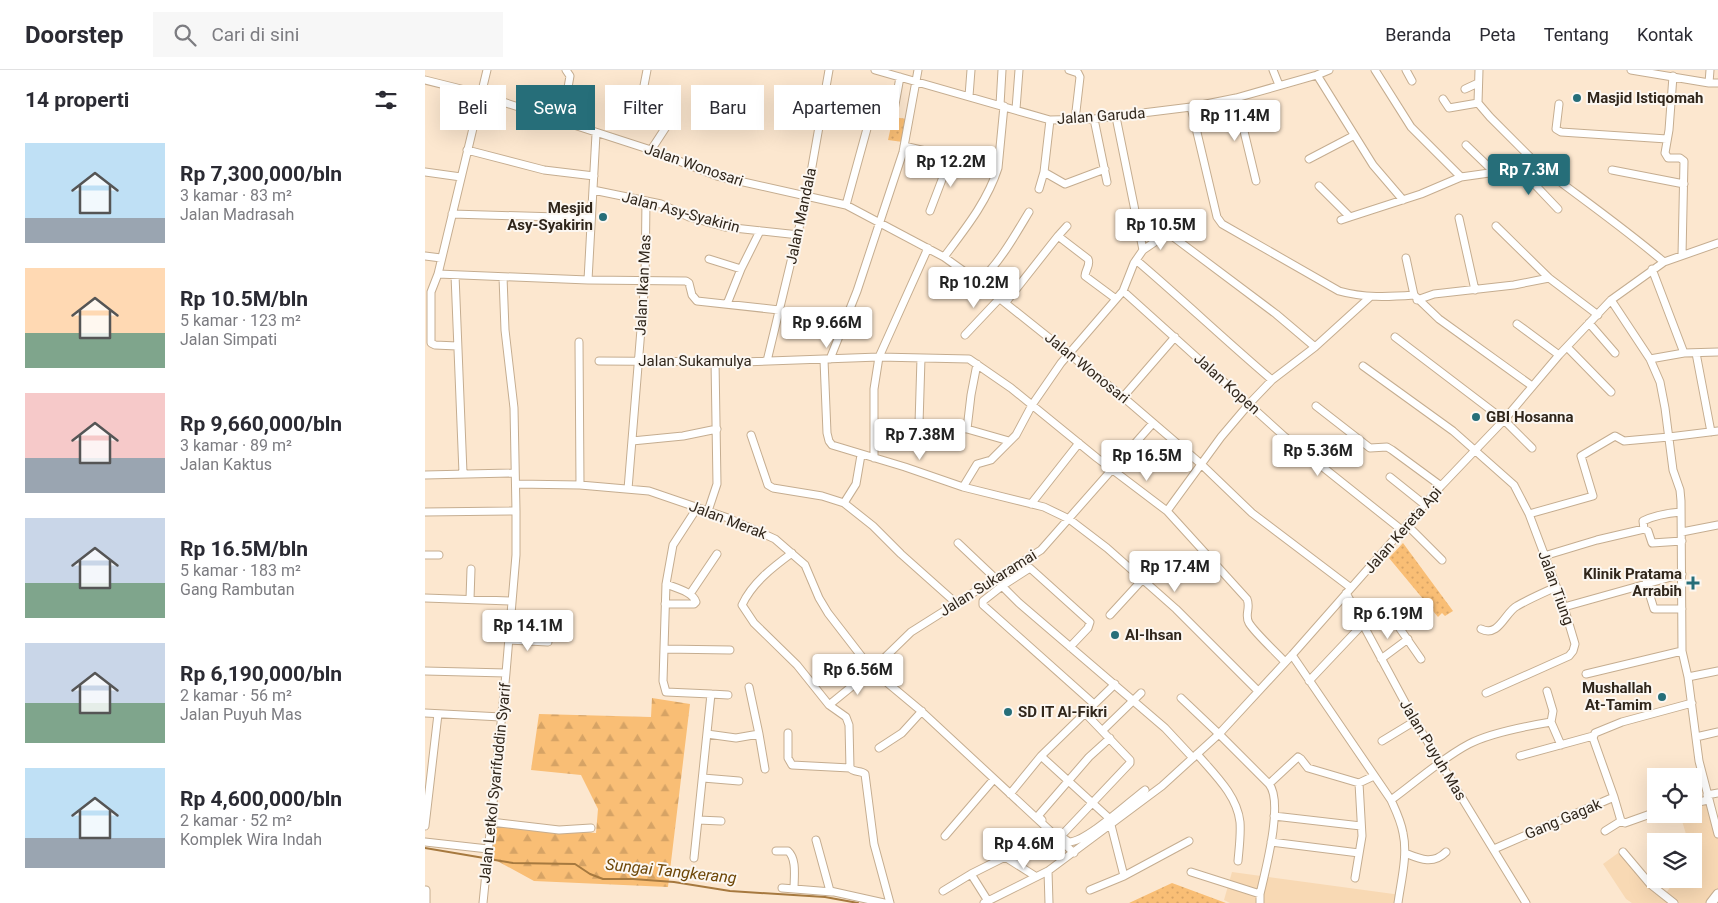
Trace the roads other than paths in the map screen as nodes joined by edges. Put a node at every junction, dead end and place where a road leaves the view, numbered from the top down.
1 (487, 70) edge
2 (567, 70) edge
3 (647, 70) edge
4 (829, 70) edge
5 (875, 70) edge
6 (918, 70) edge
7 (971, 70) edge
8 (1002, 70) edge
9 (1019, 70) edge
10 (1069, 70) edge
11 (1273, 70) edge
12 (1329, 70) edge
13 (1375, 70) edge
14 (1406, 70) edge
15 (1479, 70) edge
16 (1631, 70) edge
17 (1709, 70) edge
18 (897, 74) edge
19 (1317, 75) junction
20 (1673, 76) junction
21 (425, 80) edge
22 (916, 80) junction
23 (1412, 81) dead end
24 (1477, 83) junction
25 (1709, 83) junction
26 (1718, 83) edge
27 (442, 85) edge
28 (484, 85) edge
29 (568, 85) edge
30 (1279, 86) junction
31 (1465, 89) dead end
32 (969, 96) junction
33 (1236, 98) junction
34 (1443, 99) dead end
35 (1478, 103) junction
36 (1559, 104) dead end
37 (1002, 106) junction
38 (1191, 107) junction
39 (1016, 109) junction
40 (1116, 117) junction
41 (1094, 119) junction
42 (1050, 120) junction
43 (1075, 120) junction
44 (472, 130) edge
45 (585, 130) edge
46 (867, 130) edge
47 (596, 134) junction
48 (1353, 136) junction
49 (1667, 139) junction
50 (1466, 145) dead end
51 (904, 146) junction
52 (467, 150) junction
53 (651, 150) junction
54 (951, 156) junction
55 (1309, 159) dead end
56 (1539, 166) junction
57 (998, 168) junction
58 (1518, 168) junction
59 (1105, 170) junction
60 (1612, 170) dead end
61 (1493, 171) junction
62 (425, 172) edge
63 (1044, 172) junction
64 (595, 176) junction
65 (461, 177) junction
66 (1461, 177) junction
67 (1256, 181) dead end
68 (1107, 182) dead end
69 (1684, 184) junction
70 (1319, 186) dead end
71 (1039, 189) dead end
72 (593, 190) junction
73 (807, 195) junction
74 (646, 200) junction
75 (1403, 200) junction
76 (845, 205) junction
77 (1558, 209) dead end
78 (930, 211) dead end
79 (1029, 212) dead end
80 (452, 214) junction
81 (1351, 217) junction
82 (591, 218) junction
83 (1459, 218) dead end
84 (1341, 220) dead end
85 (880, 222) junction
86 (1067, 226) dead end
87 (1496, 226) dead end
88 (760, 231) junction
89 (799, 235) junction
90 (1058, 236) junction
91 (1718, 243) edge
92 (928, 248) junction
93 (1143, 250) junction
94 (1682, 255) junction
95 (425, 256) edge
96 (945, 257) junction
97 (441, 258) junction
98 (1406, 258) dead end
99 (709, 259) dead end
100 (1136, 260) junction
101 (1664, 262) junction
102 (741, 269) junction
103 (1653, 269) junction
104 (438, 274) junction
105 (455, 275) junction
106 (503, 277) junction
107 (1549, 278) junction
108 (589, 280) junction
109 (645, 280) junction
110 (979, 282) junction
111 (1475, 290) junction
112 (1123, 291) junction
113 (1371, 297) junction
114 (1415, 297) junction
115 (1116, 299) junction
116 (1002, 300) junction
117 (1611, 300) junction
118 (727, 304) junction
119 (779, 310) junction
120 (1598, 315) junction
121 (1589, 323) junction
122 (1517, 324) dead end
123 (965, 335) dead end
124 (1175, 337) junction
125 (1395, 337) dead end
126 (579, 342) dead end
127 (457, 346) junction
128 (1315, 347) junction
129 (1567, 347) junction
130 (1684, 352) junction
131 (1696, 352) junction
132 (1718, 352) edge
133 (1615, 353) dead end
134 (1070, 354) junction
135 (1559, 356) junction
136 (879, 358) junction
137 (921, 358) junction
138 (827, 360) junction
139 (1650, 360) junction
140 (599, 361) dead end
141 (639, 361) junction
142 (715, 361) junction
143 (767, 361) junction
144 (977, 364) junction
145 (1363, 366) dead end
146 (1272, 380) junction
147 (1532, 386) junction
148 (1611, 392) dead end
149 (1123, 397) junction
150 (1249, 404) junction
151 (1032, 405) junction
152 (1316, 406) dead end
153 (1504, 420) junction
154 (1153, 423) junction
155 (717, 429) junction
156 (967, 429) junction
157 (1715, 431) edge
158 (751, 435) dead end
159 (1669, 438) junction
160 (632, 441) junction
161 (1009, 441) junction
162 (1079, 443) junction
163 (1532, 448) dead end
164 (1475, 451) junction
165 (861, 455) junction
166 (874, 458) junction
167 (1201, 464) junction
168 (1113, 469) junction
169 (463, 473) junction
170 (515, 473) junction
171 (425, 474) edge
172 (1390, 478) dead end
173 (516, 484) junction
174 (580, 485) junction
175 (1441, 486) junction
176 (963, 487) junction
177 (628, 489) junction
178 (844, 503) junction
179 (1031, 504) junction
180 (1425, 505) junction
181 (697, 508) junction
182 (516, 511) junction
183 (708, 511) junction
184 (1167, 511) junction
185 (425, 512) edge
186 (1681, 512) junction
187 (1529, 514) junction
188 (1069, 519) junction
189 (1718, 525) edge
190 (1405, 528) junction
191 (1645, 529) junction
192 (1681, 532) junction
193 (1682, 541) junction
194 (958, 543) dead end
195 (792, 553) junction
196 (717, 554) dead end
197 (425, 555) edge
198 (439, 555) dead end
199 (1545, 556) junction
200 (1442, 560) dead end
201 (471, 569) dead end
202 (1681, 574) junction
203 (996, 579) junction
204 (1143, 579) junction
205 (1646, 583) junction
206 (666, 584) junction
207 (1002, 586) junction
208 (1556, 587) junction
209 (1349, 591) junction
210 (690, 594) junction
211 (425, 598) edge
212 (471, 600) junction
213 (511, 601) junction
214 (956, 603) junction
215 (665, 604) junction
216 (1564, 606) junction
217 (1681, 608) junction
218 (1110, 615) dead end
219 (1397, 623) dead end
220 (1362, 625) junction
221 (1481, 629) dead end
222 (1407, 639) junction
223 (508, 640) junction
224 (548, 642) dead end
225 (1070, 647) junction
226 (665, 649) junction
227 (729, 650) dead end
228 (1682, 651) junction
229 (1292, 655) junction
230 (1381, 659) junction
231 (1421, 659) dead end
232 (1285, 662) junction
233 (872, 670) junction
234 (425, 671) edge
235 (1718, 671) edge
236 (506, 673) junction
237 (1586, 674) dead end
238 (1688, 677) junction
239 (1309, 681) junction
240 (1115, 684) junction
241 (749, 688) dead end
242 (1258, 691) junction
243 (1547, 691) dead end
244 (1486, 692) dead end
245 (1141, 693) dead end
246 (711, 694) junction
247 (728, 695) dead end
248 (1181, 698) dead end
249 (1133, 700) junction
250 (1094, 704) junction
251 (1692, 704) junction
252 (829, 705) junction
253 (922, 711) junction
254 (425, 713) edge
255 (1085, 713) junction
256 (438, 714) junction
257 (501, 717) junction
258 (1415, 721) junction
259 (1551, 722) junction
260 (1103, 730) junction
261 (1718, 732) edge
262 (789, 733) dead end
263 (707, 734) junction
264 (759, 734) junction
265 (1219, 734) junction
266 (1593, 736) junction
267 (1696, 737) junction
268 (1111, 738) junction
269 (1382, 741) dead end
270 (1561, 745) junction
271 (879, 748) dead end
272 (1041, 756) junction
273 (1195, 756) junction
274 (1520, 756) dead end
275 (1440, 764) junction
276 (850, 768) junction
277 (765, 769) dead end
278 (1374, 776) junction
279 (703, 778) junction
280 (994, 779) junction
281 (739, 780) dead end
282 (1069, 780) junction
283 (1359, 783) junction
284 (1269, 784) junction
285 (1145, 790) dead end
286 (1718, 793) edge
287 (1010, 794) junction
288 (1614, 797) junction
289 (1708, 798) junction
290 (1391, 800) junction
291 (1702, 801) edge
292 (1092, 802) junction
293 (1647, 815) edge
294 (1274, 816) junction
295 (698, 820) junction
296 (491, 822) junction
297 (721, 822) dead end
298 (1110, 822) junction
299 (1621, 822) junction
300 (425, 826) edge
301 (1361, 826) junction
302 (591, 828) dead end
303 (1605, 831) dead end
304 (1718, 834) edge
305 (945, 836) dead end
306 (1061, 836) junction
307 (816, 840) dead end
308 (1189, 841) dead end
309 (425, 842) edge
310 (1271, 842) junction
311 (1494, 849) junction
312 (488, 850) junction
313 (776, 851) dead end
314 (1446, 852) dead end
315 (1623, 852) dead end
316 (1074, 853) junction
317 (1359, 853) junction
318 (1405, 853) junction
319 (694, 858) dead end
320 (1238, 861) dead end
321 (1047, 871) junction
322 (1191, 872) dead end
323 (971, 874) junction
324 (1035, 876) junction
325 (1124, 876) junction
326 (1355, 878) dead end
327 (782, 888) dead end
328 (794, 889) junction
329 (426, 890) dead end
330 (1090, 890) dead end
331 (943, 891) dead end
332 (831, 892) junction
333 (1260, 894) junction
334 (1718, 894) edge
335 (857, 900) edge
336 (986, 902) edge
337 (426, 903) edge
338 (483, 903) edge
339 (884, 903) edge
340 (890, 903) edge
341 (1049, 903) edge
342 (1260, 903) edge
343 (1398, 903) edge
344 (1526, 903) edge
345 (1674, 903) edge
346 (1711, 903) edge

1 - 28 street
2 - 29 street
3 - 53 street
4 - 73 street, Jalan Mandala
5 - 18 street, Jalan Garuda
6 - 22 street
7 - 32 street
8 - 37 street
9 - 39 street
10 - 43 street
11 - 30 street
12 - 19 street, Jalan Garuda
13 - 66 street
14 - 23 street
15 - 24 street
16 - 20 street
17 - 25 street
18 - 22 street, Jalan Garuda
19 - 30 street, Jalan Garuda
19 - 48 street
20 - 25 street
20 - 49 street
21 - 27 street, Jalan Wonosari
22 - 32 street, Jalan Garuda
22 - 51 street
24 - 31 street
24 - 35 street
25 - 26 street
30 - 33 street, Jalan Garuda
32 - 37 street, Jalan Garuda
33 - 38 street, Jalan Garuda
33 - 67 street
34 - 35 street
35 - 56 street
36 - 49 street
37 - 39 street, Jalan Garuda
37 - 57 street
38 - 40 street, Jalan Garuda
38 - 113 street
39 - 42 street, Jalan Garuda
40 - 41 street, Jalan Garuda
40 - 93 street
41 - 43 street, Jalan Garuda
41 - 59 street
42 - 43 street, Jalan Garuda
42 - 63 street
44 - 52 street
45 - 47 street, Jalan Wonosari
46 - 76 street
47 - 53 street, Jalan Wonosari
47 - 64 street
48 - 55 street
48 - 75 street
49 - 69 street
50 - 61 street
51 - 54 street
51 - 85 street
52 - 64 street
52 - 65 street
53 - 73 street, Jalan Wonosari
54 - 57 street
54 - 78 street
56 - 58 street
56 - 101 street
57 - 96 street
58 - 61 street
58 - 77 street
59 - 63 street
59 - 68 street
60 - 69 street
61 - 66 street
62 - 65 street
63 - 71 street
64 - 72 street
65 - 80 street
66 - 75 street
69 - 94 street
70 - 81 street
72 - 74 street, Jalan Asy-Syakirin
72 - 82 street
73 - 76 street, Jalan Wonosari
73 - 89 street, Jalan Mandala
74 - 88 street, Jalan Asy-Syakirin
74 - 109 street, Jalan Ikan Mas
75 - 81 street
76 - 85 street, Jalan Wonosari
79 - 110 street
80 - 82 street
80 - 97 street
81 - 84 street
82 - 108 street
83 - 111 street
85 - 92 street, Jalan Wonosari
85 - 138 street
86 - 90 street
87 - 107 street
88 - 89 street, Jalan Asy-Syakirin
88 - 102 street
89 - 119 street, Jalan Mandala
90 - 115 street
90 - 116 street
91 - 94 street, Jalan Kereta Api
92 - 96 street, Jalan Wonosari
92 - 136 street
93 - 100 street
93 - 128 street
94 - 101 street, Jalan Kereta Api
95 - 97 street
96 - 110 street, Jalan Wonosari
97 - 104 street
98 - 114 street
99 - 102 street
100 - 112 street
100 - 146 street
101 - 103 street, Jalan Kereta Api
102 - 118 street
103 - 117 street, Jalan Kereta Api
103 - 130 street
104 - 105 street
104 - 127 street
105 - 106 street
105 - 127 street
106 - 108 street
106 - 170 street, Jalan Letkol Syarifuddin Syarif
107 - 111 street
107 - 120 street
108 - 109 street
109 - 118 street
109 - 141 street, Jalan Ikan Mas
110 - 116 street, Jalan Wonosari
111 - 114 street
112 - 115 street
112 - 124 street, Jalan Kopen
113 - 114 street
113 - 128 street
114 - 147 street
115 - 134 street
116 - 123 street
116 - 134 street, Jalan Wonosari
117 - 120 street, Jalan Kereta Api
117 - 139 street
118 - 119 street
119 - 143 street, Jalan Mandala
120 - 121 street, Jalan Kereta Api
121 - 129 street, Jalan Kereta Api
121 - 133 street
122 - 135 street
124 - 149 street
124 - 150 street, Jalan Kopen
125 - 153 street
126 - 174 street
127 - 169 street
128 - 146 street
129 - 135 street, Jalan Kereta Api
129 - 148 street
130 - 131 street
130 - 139 street
131 - 132 street
131 - 157 street
134 - 149 street, Jalan Wonosari
134 - 151 street
135 - 147 street, Jalan Kereta Api
136 - 137 street, Jalan Sukamulya
136 - 138 street, Jalan Sukamulya
136 - 166 street
137 - 144 street, Jalan Sukamulya
137 - 156 street
138 - 143 street, Jalan Sukamulya
138 - 165 street
139 - 159 street
140 - 141 street, Jalan Sukamulya
141 - 142 street, Jalan Sukamulya
141 - 160 street, Jalan Ikan Mas
142 - 143 street, Jalan Sukamulya
142 - 155 street
144 - 151 street, Jalan Sukamulya
144 - 156 street
145 - 164 street, Jalan Tiung
146 - 150 street
147 - 153 street, Jalan Kereta Api
149 - 154 street, Jalan Wonosari
150 - 167 street
150 - 190 street, Jalan Kopen
151 - 161 street
151 - 162 street, Jalan Sukamulya
152 - 175 street
153 - 163 street
153 - 164 street, Jalan Kereta Api
154 - 167 street, Jalan Wonosari
154 - 168 street, Jalan Sukaramai
155 - 160 street
155 - 183 street
156 - 161 street
157 - 159 street
158 - 178 street
159 - 186 street
159 - 187 street
160 - 177 street, Jalan Ikan Mas
161 - 176 street
162 - 168 street, Jalan Sukamulya
162 - 179 street
164 - 175 street, Jalan Kereta Api
164 - 187 street, Jalan Tiung
165 - 166 street
165 - 178 street
166 - 176 street
167 - 184 street
167 - 209 street, Jalan Wonosari
168 - 184 street, Jalan Sukamulya
168 - 188 street, Jalan Sukaramai
169 - 170 street
169 - 171 street
170 - 173 street, Jalan Letkol Syarifuddin Syarif
172 - 180 street
173 - 174 street, Jalan Merak
173 - 182 street, Jalan Letkol Syarifuddin Syarif
174 - 177 street, Jalan Merak
175 - 180 street, Jalan Kereta Api
176 - 179 street
177 - 181 street, Jalan Merak
178 - 214 street
179 - 188 street
180 - 190 street, Jalan Kereta Api
181 - 183 street, Jalan Merak
181 - 206 street
182 - 185 street
182 - 213 street, Jalan Letkol Syarifuddin Syarif
183 - 195 street, Jalan Merak
184 - 232 street, Jalan Sukamulya
186 - 191 street
186 - 192 street
187 - 199 street, Jalan Tiung
188 - 203 street, Jalan Sukaramai
188 - 204 street
189 - 192 street
190 - 200 street, Jalan Kopen
190 - 209 street, Jalan Kereta Api
191 - 193 street
191 - 199 street
192 - 193 street
193 - 202 street
194 - 203 street
195 - 233 street, Jalan Merak
195 - 252 street
196 - 210 street
197 - 198 street
199 - 208 street, Jalan Tiung
201 - 212 street
202 - 205 street
202 - 217 street
203 - 214 street, Jalan Sukaramai
204 - 218 street
204 - 242 street
205 - 216 street
205 - 217 street
206 - 210 street
206 - 215 street
207 - 225 street
207 - 225 street
207 - 250 street
208 - 216 street, Jalan Tiung
208 - 221 street
209 - 220 street, Jalan Puyuh Mas
209 - 229 street, Jalan Kereta Api
210 - 215 street
211 - 212 street
212 - 213 street
213 - 223 street, Jalan Letkol Syarifuddin Syarif
214 - 233 street, Jalan Sukaramai
215 - 226 street
216 - 244 street, Jalan Tiung
217 - 228 street
219 - 222 street
220 - 230 street, Jalan Puyuh Mas
220 - 239 street
222 - 230 street
222 - 231 street
223 - 224 street
223 - 236 street, Jalan Letkol Syarifuddin Syarif
225 - 240 street
226 - 227 street
226 - 246 street
228 - 237 street
228 - 238 street
229 - 232 street, Jalan Kereta Api
229 - 239 street
230 - 258 street, Jalan Puyuh Mas
232 - 242 street, Jalan Kereta Api
233 - 252 street, Jalan Sukaramai
233 - 253 street, Jalan Merak
234 - 236 street
235 - 238 street
236 - 257 street, Jalan Letkol Syarifuddin Syarif
238 - 251 street
239 - 278 street
240 - 249 street
240 - 250 street
241 - 264 street
242 - 265 street, Jalan Kereta Api
243 - 259 street
245 - 249 street
246 - 247 street
246 - 263 street
248 - 265 street
249 - 260 street
249 - 273 street
250 - 255 street
251 - 266 street
251 - 267 street
252 - 276 street
253 - 271 street
253 - 280 street, Jalan Merak
254 - 256 street
255 - 260 street
255 - 272 street
256 - 257 street
256 - 300 street
257 - 296 street, Jalan Letkol Syarifuddin Syarif
258 - 269 street
258 - 275 street, Jalan Puyuh Mas
259 - 270 street
259 - 275 street
260 - 268 street
261 - 267 street
262 - 276 street
263 - 264 street
263 - 279 street
264 - 277 street
265 - 273 street, Jalan Kereta Api
265 - 284 street
266 - 270 street
266 - 288 street, Gang Gagak
267 - 289 street
268 - 282 street
268 - 292 street
270 - 274 street
272 - 282 street
272 - 287 street
273 - 298 street, Jalan Kereta Api
273 - 320 street
275 - 290 street
275 - 311 street, Jalan Puyuh Mas
276 - 340 street
278 - 283 street
278 - 290 street
279 - 281 street
279 - 295 street
280 - 287 street, Jalan Merak
280 - 305 street
282 - 292 street
282 - 306 street
283 - 284 street
283 - 301 street
284 - 294 street
285 - 298 street
286 - 289 street
287 - 316 street, Jalan Merak
288 - 299 street
288 - 311 street, Gang Gagak
289 - 291 street
289 - 304 street
290 - 318 street
292 - 298 street
292 - 306 street
293 - 299 street
294 - 301 street
294 - 310 street
295 - 297 street
295 - 319 street
296 - 302 street
296 - 312 street, Jalan Letkol Syarifuddin Syarif
298 - 306 street
298 - 316 street, Jalan Kereta Api
298 - 325 street
299 - 303 street
301 - 317 street
307 - 332 street
308 - 325 street
309 - 312 street
310 - 317 street
310 - 333 street
311 - 344 street, Jalan Puyuh Mas
312 - 338 street, Jalan Letkol Syarifuddin Syarif
313 - 328 street
314 - 318 street
315 - 345 street
316 - 321 street, Jalan Kereta Api
317 - 326 street
318 - 343 street
321 - 324 street, Jalan Kereta Api
321 - 341 street
322 - 333 street
323 - 324 street
323 - 331 street
323 - 336 street
324 - 336 street, Jalan Kereta Api
325 - 330 street
327 - 328 street
328 - 332 street
329 - 337 street
332 - 335 street
333 - 342 street
334 - 346 main road
335 - 339 street

